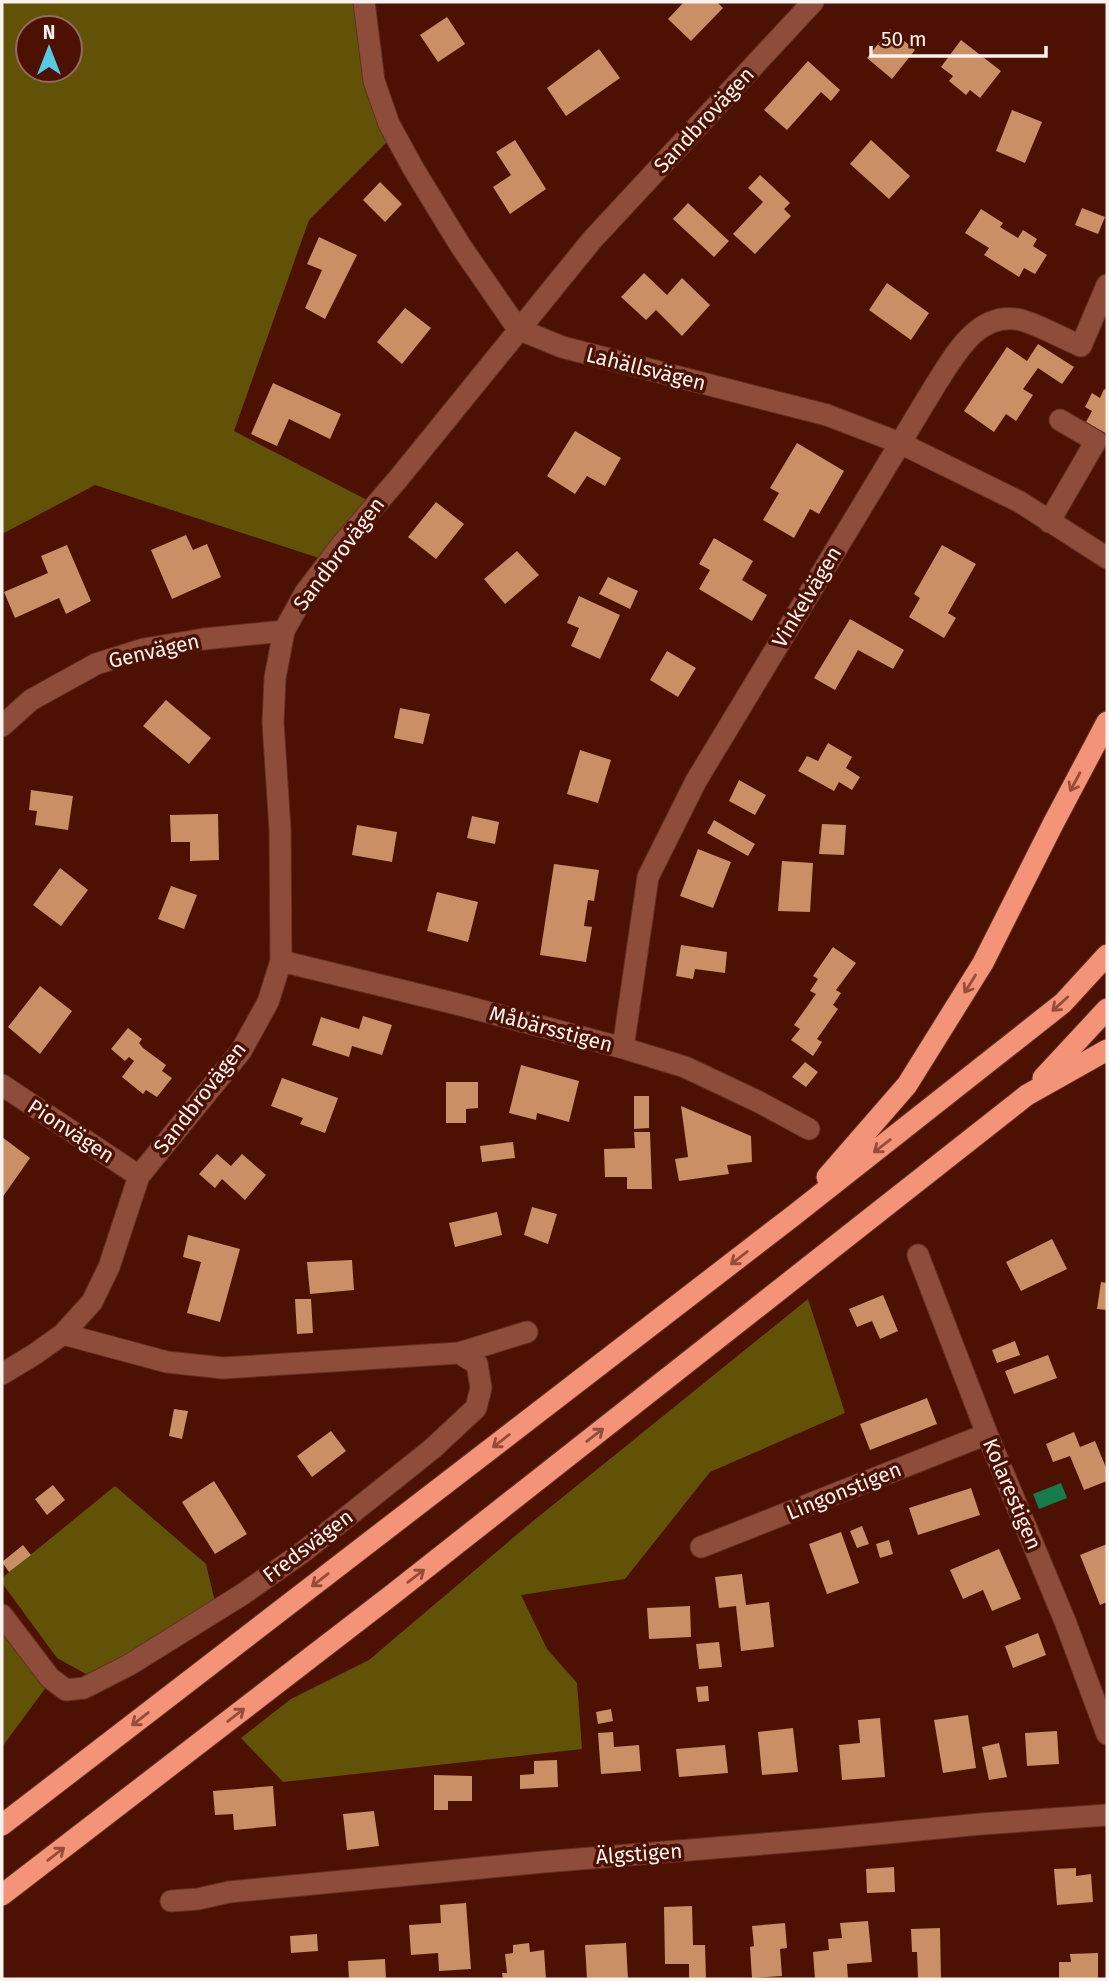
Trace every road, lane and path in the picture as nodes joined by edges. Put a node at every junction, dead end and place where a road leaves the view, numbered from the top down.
1 (364, 2) edge
2 (813, 2) edge
3 (1107, 285) edge
4 (518, 329) junction
5 (1060, 420) dead end
6 (900, 443) junction
7 (1049, 522) junction
8 (1107, 558) edge
9 (284, 631) junction
10 (1107, 722) edge
11 (2, 726) edge
12 (1107, 956) edge
13 (281, 961) junction
14 (1107, 1009) edge
15 (623, 1048) junction
16 (1107, 1050) edge
17 (2, 1085) edge
18 (1027, 1095) junction
19 (809, 1129) dead end
20 (139, 1176) junction
21 (793, 1216) junction
22 (918, 1255) dead end
23 (527, 1332) dead end
24 (63, 1334) junction
25 (458, 1353) junction
26 (2, 1374) edge
27 (987, 1434) junction
28 (701, 1547) dead end
29 (2, 1615) edge
30 (1107, 1734) edge
31 (1107, 1815) edge
32 (2, 1825) edge
33 (2, 1895) edge
34 (171, 1901) dead end

1 - 4 street
2 - 4 street, Sandbrovägen
3 - 6 street, Vinkelvägen
4 - 6 street, Lahällsvägen
4 - 9 street, Sandbrovägen
5 - 7 street
6 - 7 street, Lahällsvägen
6 - 15 street, Vinkelvägen
7 - 8 street, Lahällsvägen
9 - 11 street, Genvägen
9 - 13 street, Sandbrovägen
10 -> 21 highway
12 -> 21 highway
13 - 15 street, Måbärsstigen
13 - 20 street, Sandbrovägen
14 - 18 highway
15 - 19 street, Måbärsstigen
16 - 18 highway
17 - 20 street, Pionvägen
33 -> 18 highway
20 - 24 street, Sandbrovägen
21 -> 32 highway
22 - 27 street, Kolarestigen
23 - 25 street
24 - 25 street
24 - 26 street, Sandbrovägen
25 - 29 street, Fredsvägen
27 - 28 street, Lingonstigen
27 - 30 street, Kolarestigen
31 - 34 street, Älgstigen

